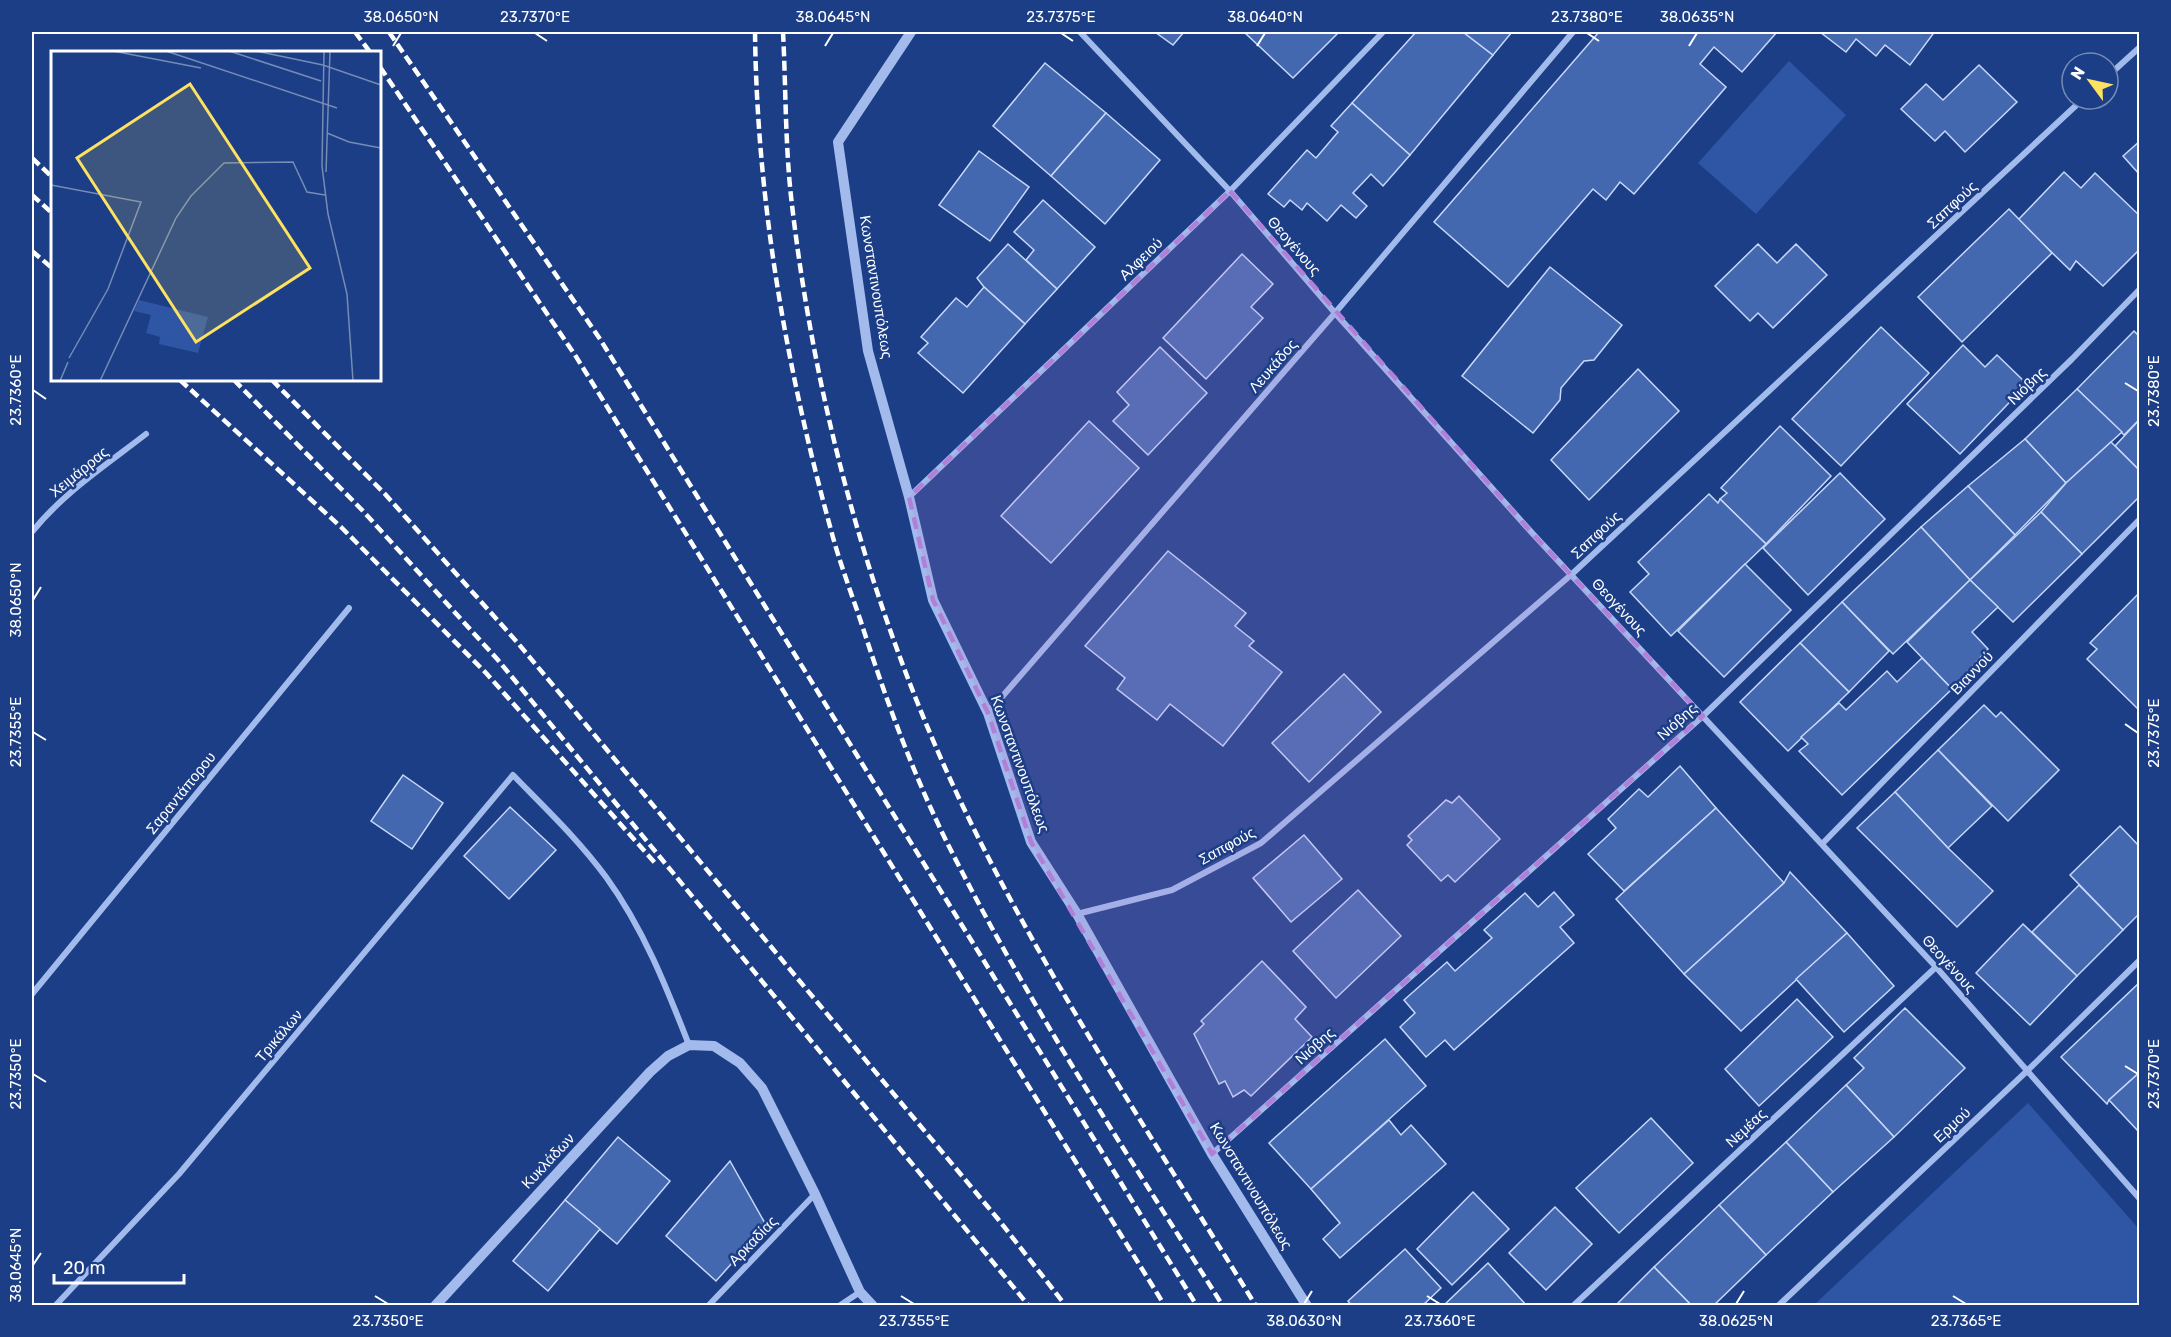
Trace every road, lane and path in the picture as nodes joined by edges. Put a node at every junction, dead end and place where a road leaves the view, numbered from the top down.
1 (911, 32) edge
2 (1080, 32) edge
3 (1383, 32) edge
4 (1573, 32) edge
5 (2139, 47) edge
6 (2120, 65) edge
7 (2070, 111) edge
8 (1230, 191) junction
9 (2139, 290) edge
10 (1335, 313) junction
11 (146, 434) dead end
12 (909, 497) junction
13 (2139, 519) edge
14 (32, 532) edge
15 (1572, 574) junction
16 (349, 608) dead end
17 (988, 713) junction
18 (1702, 716) junction
19 (1822, 843) junction
20 (1077, 914) junction
21 (2139, 960) edge
22 (1936, 967) junction
23 (32, 994) edge
24 (689, 1045) junction
25 (2027, 1071) junction
26 (1212, 1154) junction
27 (815, 1194) junction
28 (2139, 1199) edge
29 (860, 1292) junction
30 (55, 1305) edge
31 (435, 1305) edge
32 (708, 1305) edge
33 (839, 1305) edge
34 (873, 1305) edge
35 (1307, 1305) edge
36 (1573, 1305) edge
37 (1778, 1305) edge

1 - 12 street, Κωνσταντινουπόλεως
2 - 8 street, Θεογένους
3 - 8 street, Αλφειού
4 - 10 street, Λευκάδος
5 - 6 street
7 - 15 street, Σαπφούς
8 - 10 street, Θεογένους
8 - 12 street, Αλφειού
9 - 18 street, Νιόβης
10 - 15 street, Θεογένους
10 - 17 street, Λευκάδος
11 - 14 street, Χειμάρρας
12 - 17 street, Κωνσταντινουπόλεως
13 - 19 street, Βιαννού
15 - 18 street, Θεογένους
15 - 20 street, Σαπφούς
16 - 23 street, Σαραντάπορου
17 - 20 street, Κωνσταντινουπόλεως
18 - 19 street, Θεογένους
18 - 26 street, Νιόβης
19 - 22 street, Θεογένους
20 - 26 street, Κωνσταντινουπόλεως
21 - 25 street, Ερμού
22 - 25 street, Θεογένους
22 - 36 street, Νεμέας
24 - 27 street
24 - 30 street, Τρικάλων
24 - 31 street, Κυκλάδων
25 - 28 street, Θεογένους
25 - 37 street, Ερμού
26 - 35 street, Κωνσταντινουπόλεως
27 - 29 street
27 - 32 street, Αρκαδίας
29 - 33 street
29 - 34 street

